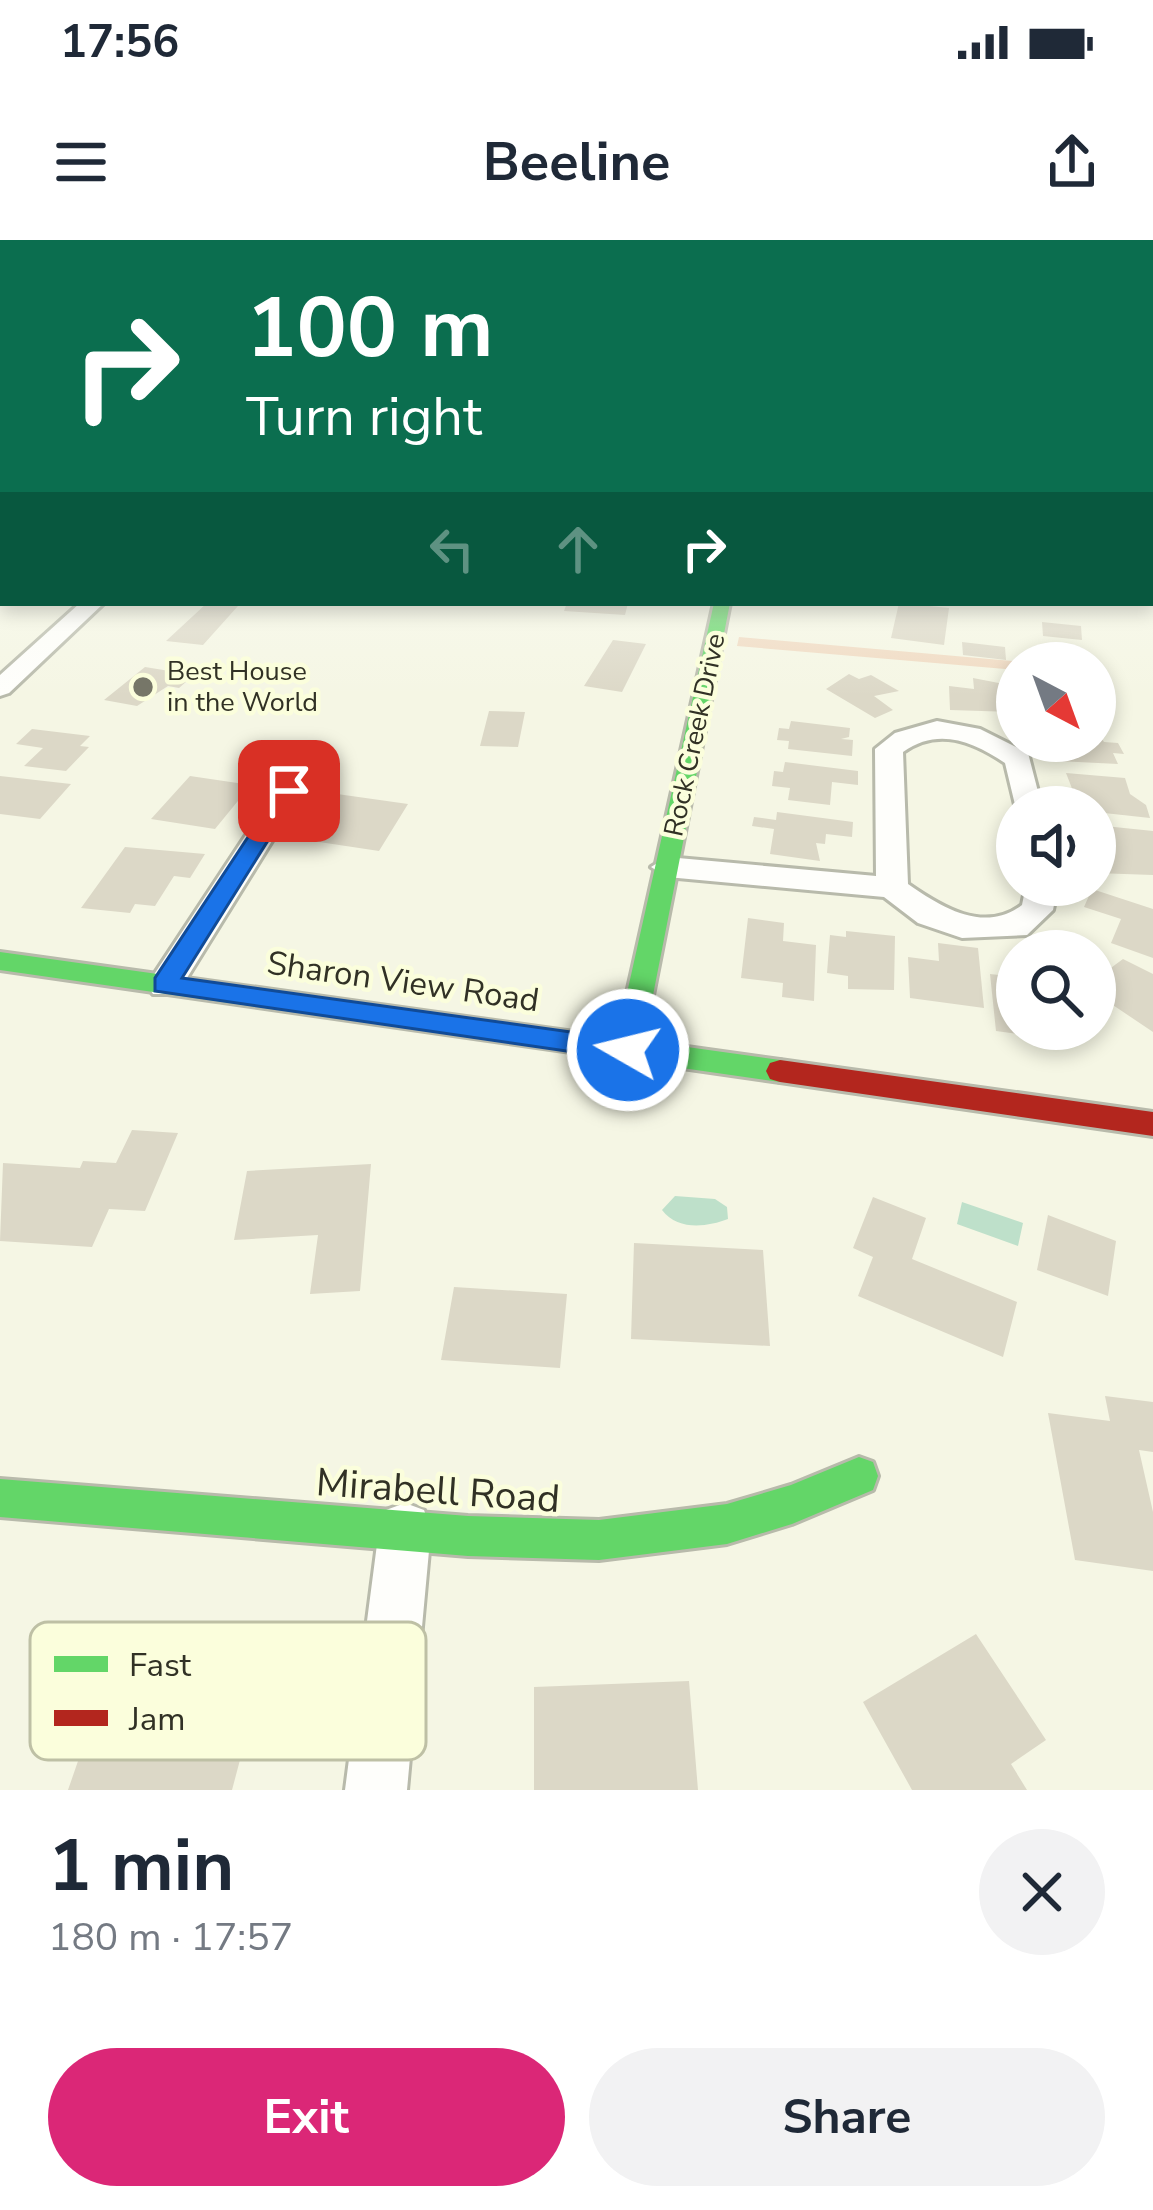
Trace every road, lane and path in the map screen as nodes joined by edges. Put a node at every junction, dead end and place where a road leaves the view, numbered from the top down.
1 (90, 606) edge
2 (721, 606) edge
3 (0, 688) edge
4 (1023, 786) edge
5 (289, 791) dead end
6 (667, 867) junction
7 (892, 888) junction
8 (1038, 906) edge
9 (0, 962) edge
10 (165, 985) junction
11 (628, 1050) junction
12 (1153, 1124) edge
13 (859, 1476) dead end
14 (0, 1498) edge
15 (405, 1529) junction
16 (395, 1622) edge
17 (379, 1760) edge
18 (376, 1790) edge

1 - 3 street
2 - 6 street, Rock Creek Drive
4 - 7 street
5 - 10 street
6 - 7 street, Rock Creek Drive
6 - 11 street, Rock Creek Drive
7 - 8 street, Rock Creek Drive
9 - 10 street, Sharon View Road
10 - 11 street, Sharon View Road
11 - 12 street, Sharon View Road
13 - 15 street, Mirabell Road
14 - 15 street, Mirabell Road
15 - 16 street
17 - 18 street

